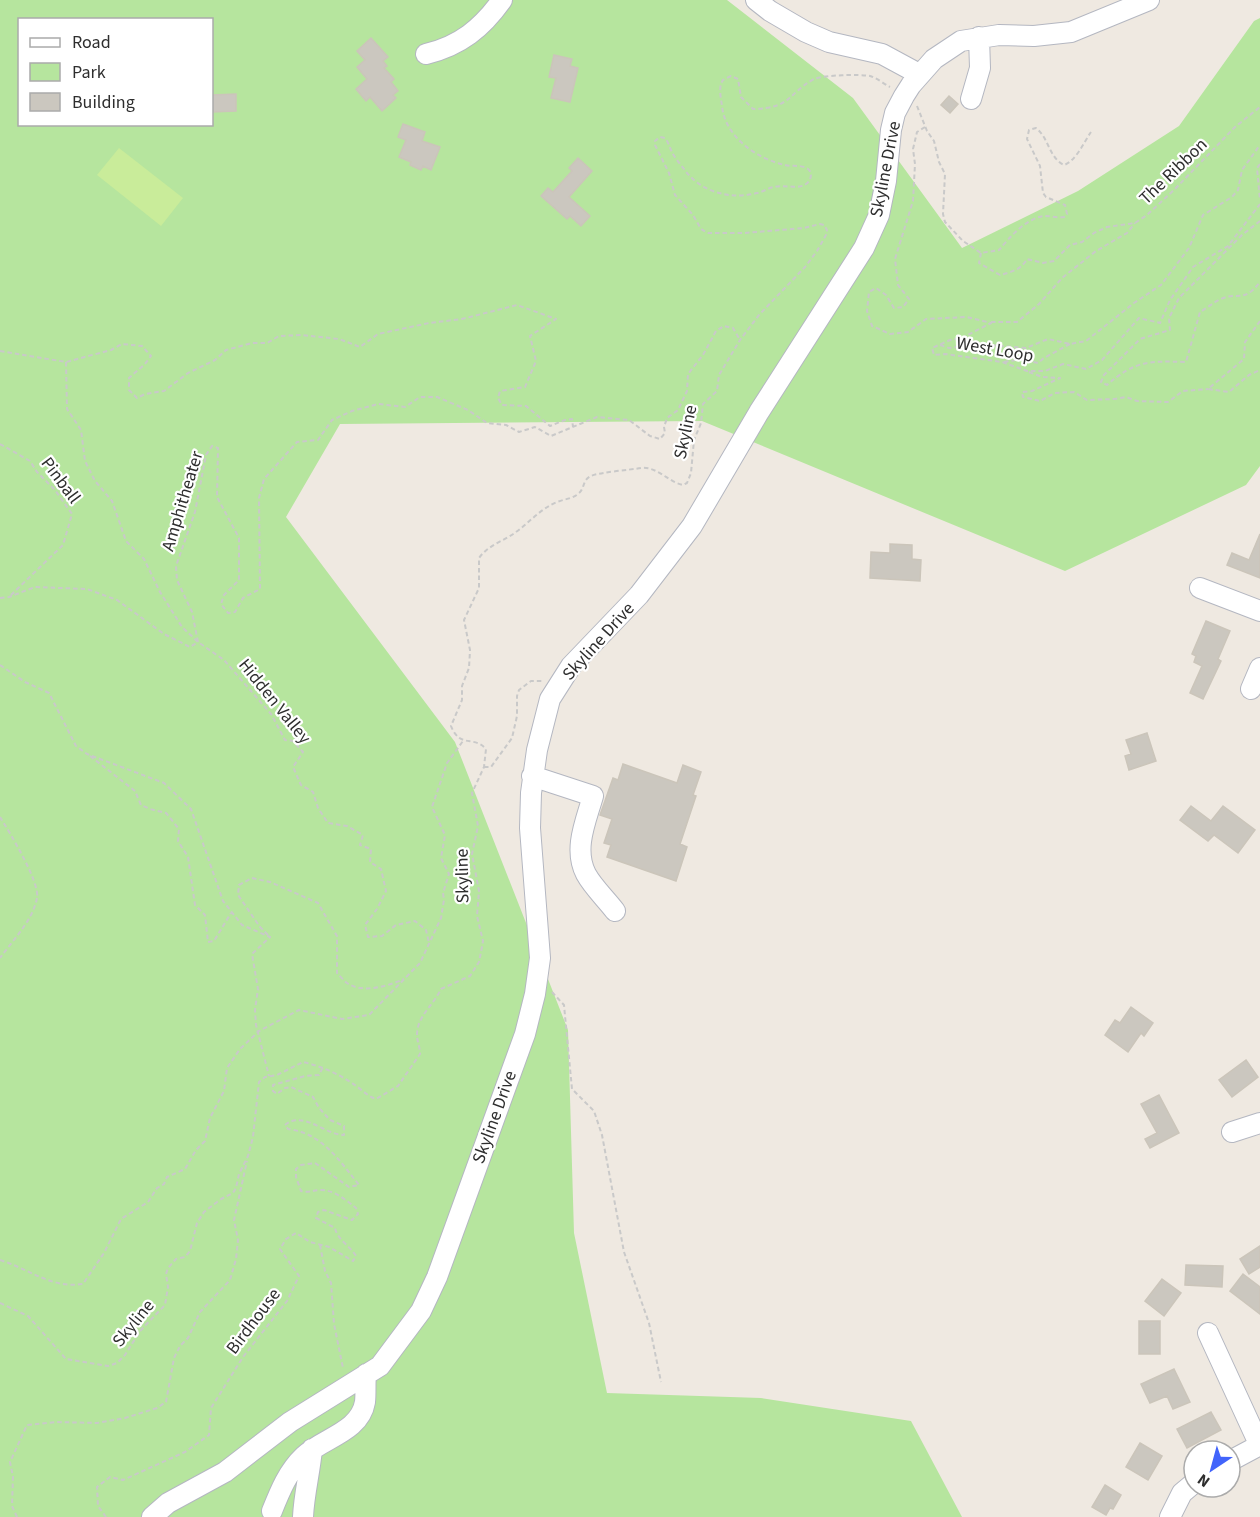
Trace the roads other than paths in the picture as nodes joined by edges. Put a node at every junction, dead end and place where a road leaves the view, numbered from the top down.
1 (502, 0) edge
2 (756, 0) edge
3 (1149, 0) edge
4 (979, 37) junction
5 (426, 54) dead end
6 (919, 74) junction
7 (971, 99) dead end
8 (1200, 588) dead end
9 (1260, 611) edge
10 (1260, 669) edge
11 (1251, 689) dead end
12 (532, 776) junction
13 (615, 911) dead end
14 (1260, 1123) edge
15 (1232, 1132) dead end
16 (1208, 1333) dead end
17 (366, 1374) junction
18 (1260, 1445) edge
19 (312, 1449) junction
20 (1242, 1455) edge
21 (1182, 1493) edge
22 (272, 1511) dead end
23 (152, 1517) edge
24 (303, 1517) edge
25 (1170, 1517) edge

1 - 5 street
2 - 6 street
3 - 4 street, Skyline Drive
4 - 6 street, Skyline Drive
4 - 7 street
6 - 12 street, Skyline Drive
8 - 9 street
10 - 11 street
12 - 13 street
12 - 17 street, Skyline Drive
14 - 15 street
16 - 18 street
17 - 19 street
17 - 23 street, Skyline Drive
18 - 20 street
19 - 22 street
19 - 24 street
21 - 25 street

